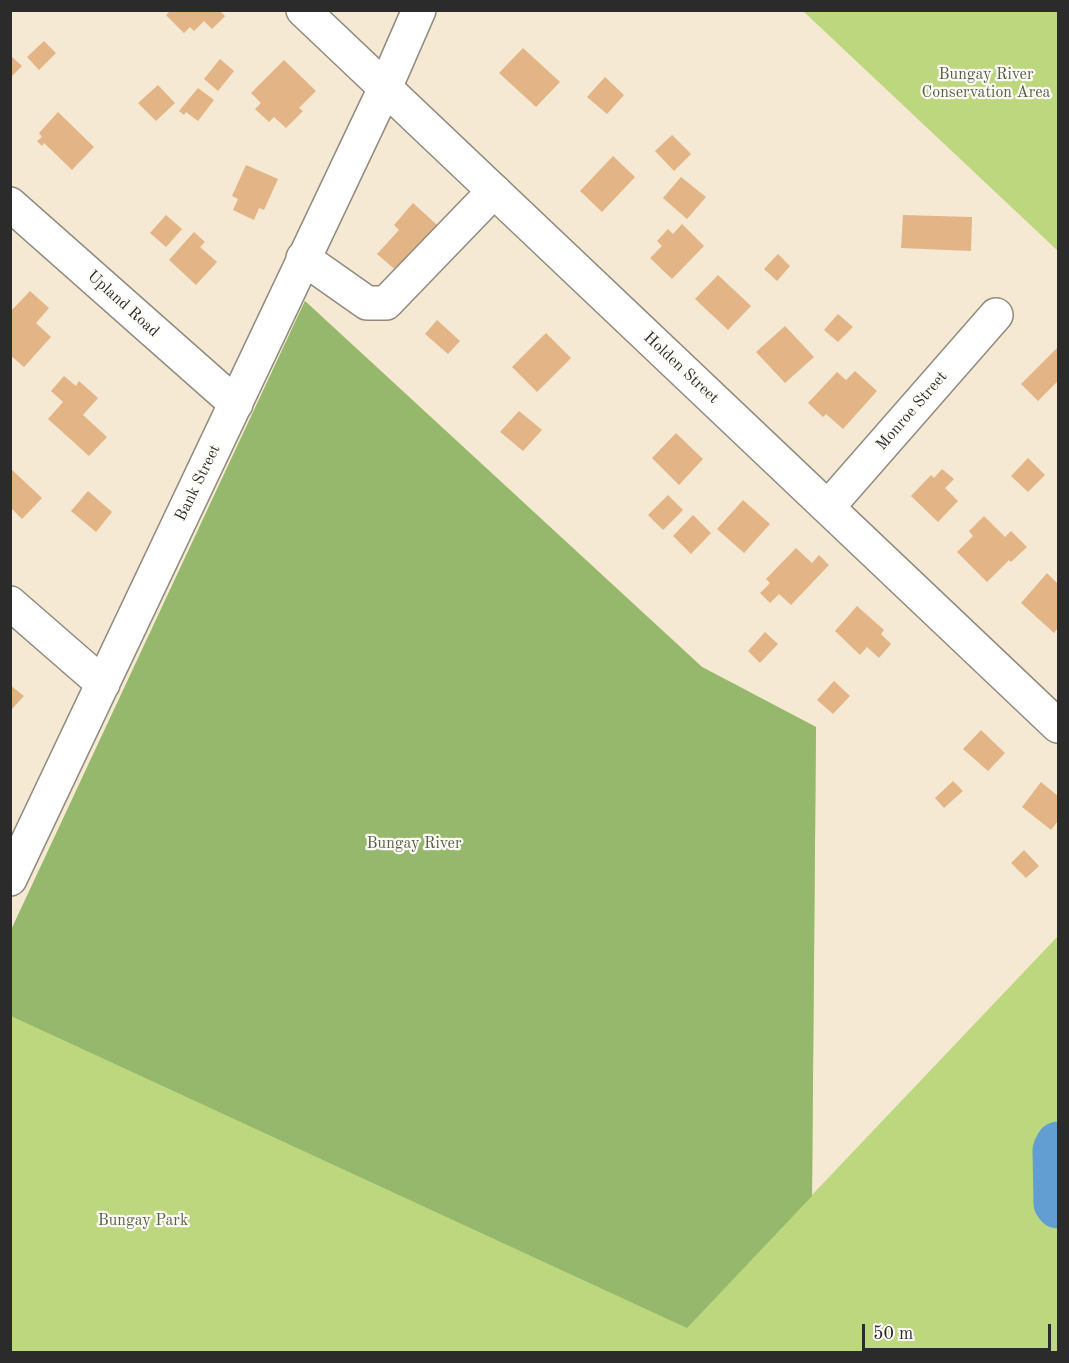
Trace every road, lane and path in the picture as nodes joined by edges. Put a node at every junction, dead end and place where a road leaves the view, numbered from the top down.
1 (303, 10) edge
2 (419, 10) edge
3 (385, 88) junction
4 (494, 191) junction
5 (10, 204) edge
6 (303, 258) junction
7 (996, 315) dead end
8 (236, 404) junction
9 (828, 507) junction
10 (10, 603) edge
11 (103, 684) junction
12 (1059, 726) edge
13 (10, 879) edge

1 - 3 street, Holden Street
2 - 3 street, Bank Street
3 - 4 street, Holden Street
3 - 6 street, Bank Street
4 - 6 street
4 - 9 street, Holden Street
5 - 8 street, Upland Road
6 - 8 street, Bank Street
7 - 9 street, Monroe Street
8 - 11 street, Bank Street
9 - 12 street, Holden Street
10 - 11 street
11 - 13 street, Bank Street

